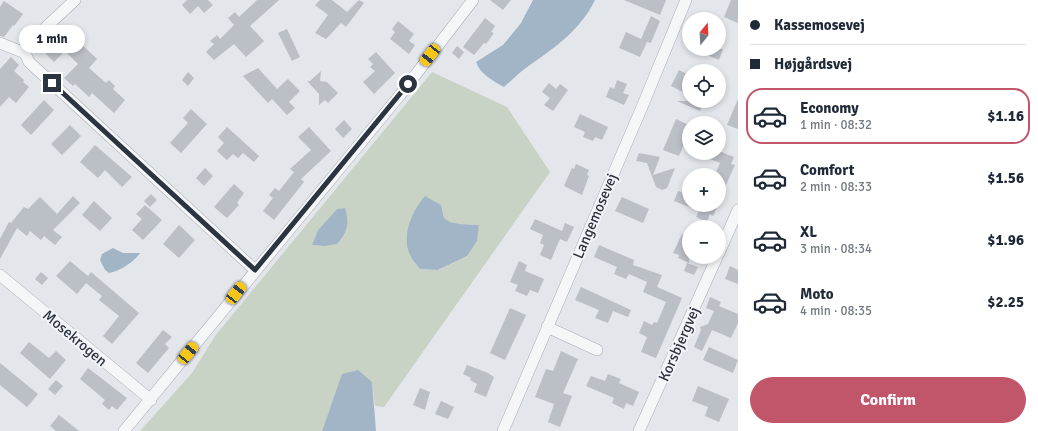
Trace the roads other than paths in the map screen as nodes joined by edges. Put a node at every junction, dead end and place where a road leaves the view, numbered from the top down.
1 (75, 0) edge
2 (474, 0) edge
3 (686, 0) edge
4 (0, 43) edge
5 (25, 53) junction
6 (738, 210) edge
7 (726, 237) edge
8 (714, 264) edge
9 (255, 270) junction
10 (0, 275) edge
11 (547, 327) junction
12 (597, 350) dead end
13 (151, 400) junction
14 (124, 431) edge
15 (503, 431) edge
16 (639, 431) edge

1 - 5 street
2 - 9 street
3 - 11 street, Langemosevej
4 - 5 street
5 - 9 street
6 - 7 street
8 - 16 street, Korsbjergvej
9 - 13 street
10 - 13 street, Mosekrogen
11 - 12 street
11 - 15 street, Langemosevej
13 - 14 street

